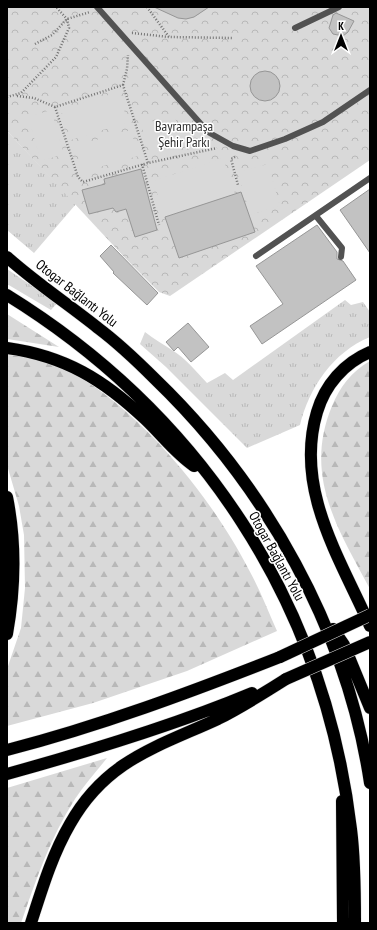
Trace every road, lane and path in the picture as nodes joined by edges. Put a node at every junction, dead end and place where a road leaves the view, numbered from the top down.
1 (56, 7) edge
2 (147, 7) edge
3 (339, 7) edge
4 (98, 8) edge
5 (67, 19) junction
6 (295, 28) dead end
7 (118, 32) junction
8 (169, 37) junction
9 (233, 38) dead end
10 (35, 44) dead end
11 (370, 90) edge
12 (17, 96) junction
13 (7, 97) edge
14 (55, 107) junction
15 (233, 146) junction
16 (250, 151) junction
17 (148, 163) junction
18 (142, 164) junction
19 (370, 178) edge
20 (238, 185) dead end
21 (316, 216) junction
22 (159, 225) dead end
23 (256, 256) dead end
24 (7, 257) edge
25 (341, 257) dead end
26 (7, 295) edge
27 (7, 348) edge
28 (370, 352) edge
29 (209, 476) junction
30 (7, 497) edge
31 (317, 606) junction
32 (370, 615) edge
33 (370, 626) edge
34 (7, 634) edge
35 (370, 642) edge
36 (286, 679) junction
37 (370, 708) edge
38 (7, 750) edge
39 (7, 774) edge
40 (344, 782) junction
41 (370, 783) edge
42 (31, 923) edge
43 (343, 923) edge
44 (355, 923) edge

1 - 5 path
2 - 8 path
3 - 6 lane
4 - 5 path
4 - 7 lane
5 - 10 path
5 - 12 path
7 - 8 path
7 - 15 lane
8 - 9 path
11 - 16 lane
12 - 13 path
12 - 14 path
14 - 17 path
14 - 18 path
15 - 16 lane
15 - 17 path
16 - 20 path
17 - 18 path
18 - 22 path
19 - 21 lane
21 - 23 lane
21 - 25 lane
24 - 31 highway, Otogar Bağlantı Yolu
26 - 29 highway, Otogar Bağlantı Yolu
27 - 29 highway
28 - 33 highway
29 - 40 highway, Otogar Bağlantı Yolu
30 - 34 highway
31 - 37 highway
31 - 41 highway, Otogar Bağlantı Yolu
32 - 38 highway, bridge
35 - 36 highway, bridge
36 - 39 highway
36 - 42 highway
40 - 43 highway
40 - 44 highway, Otogar Bağlantı Yolu

